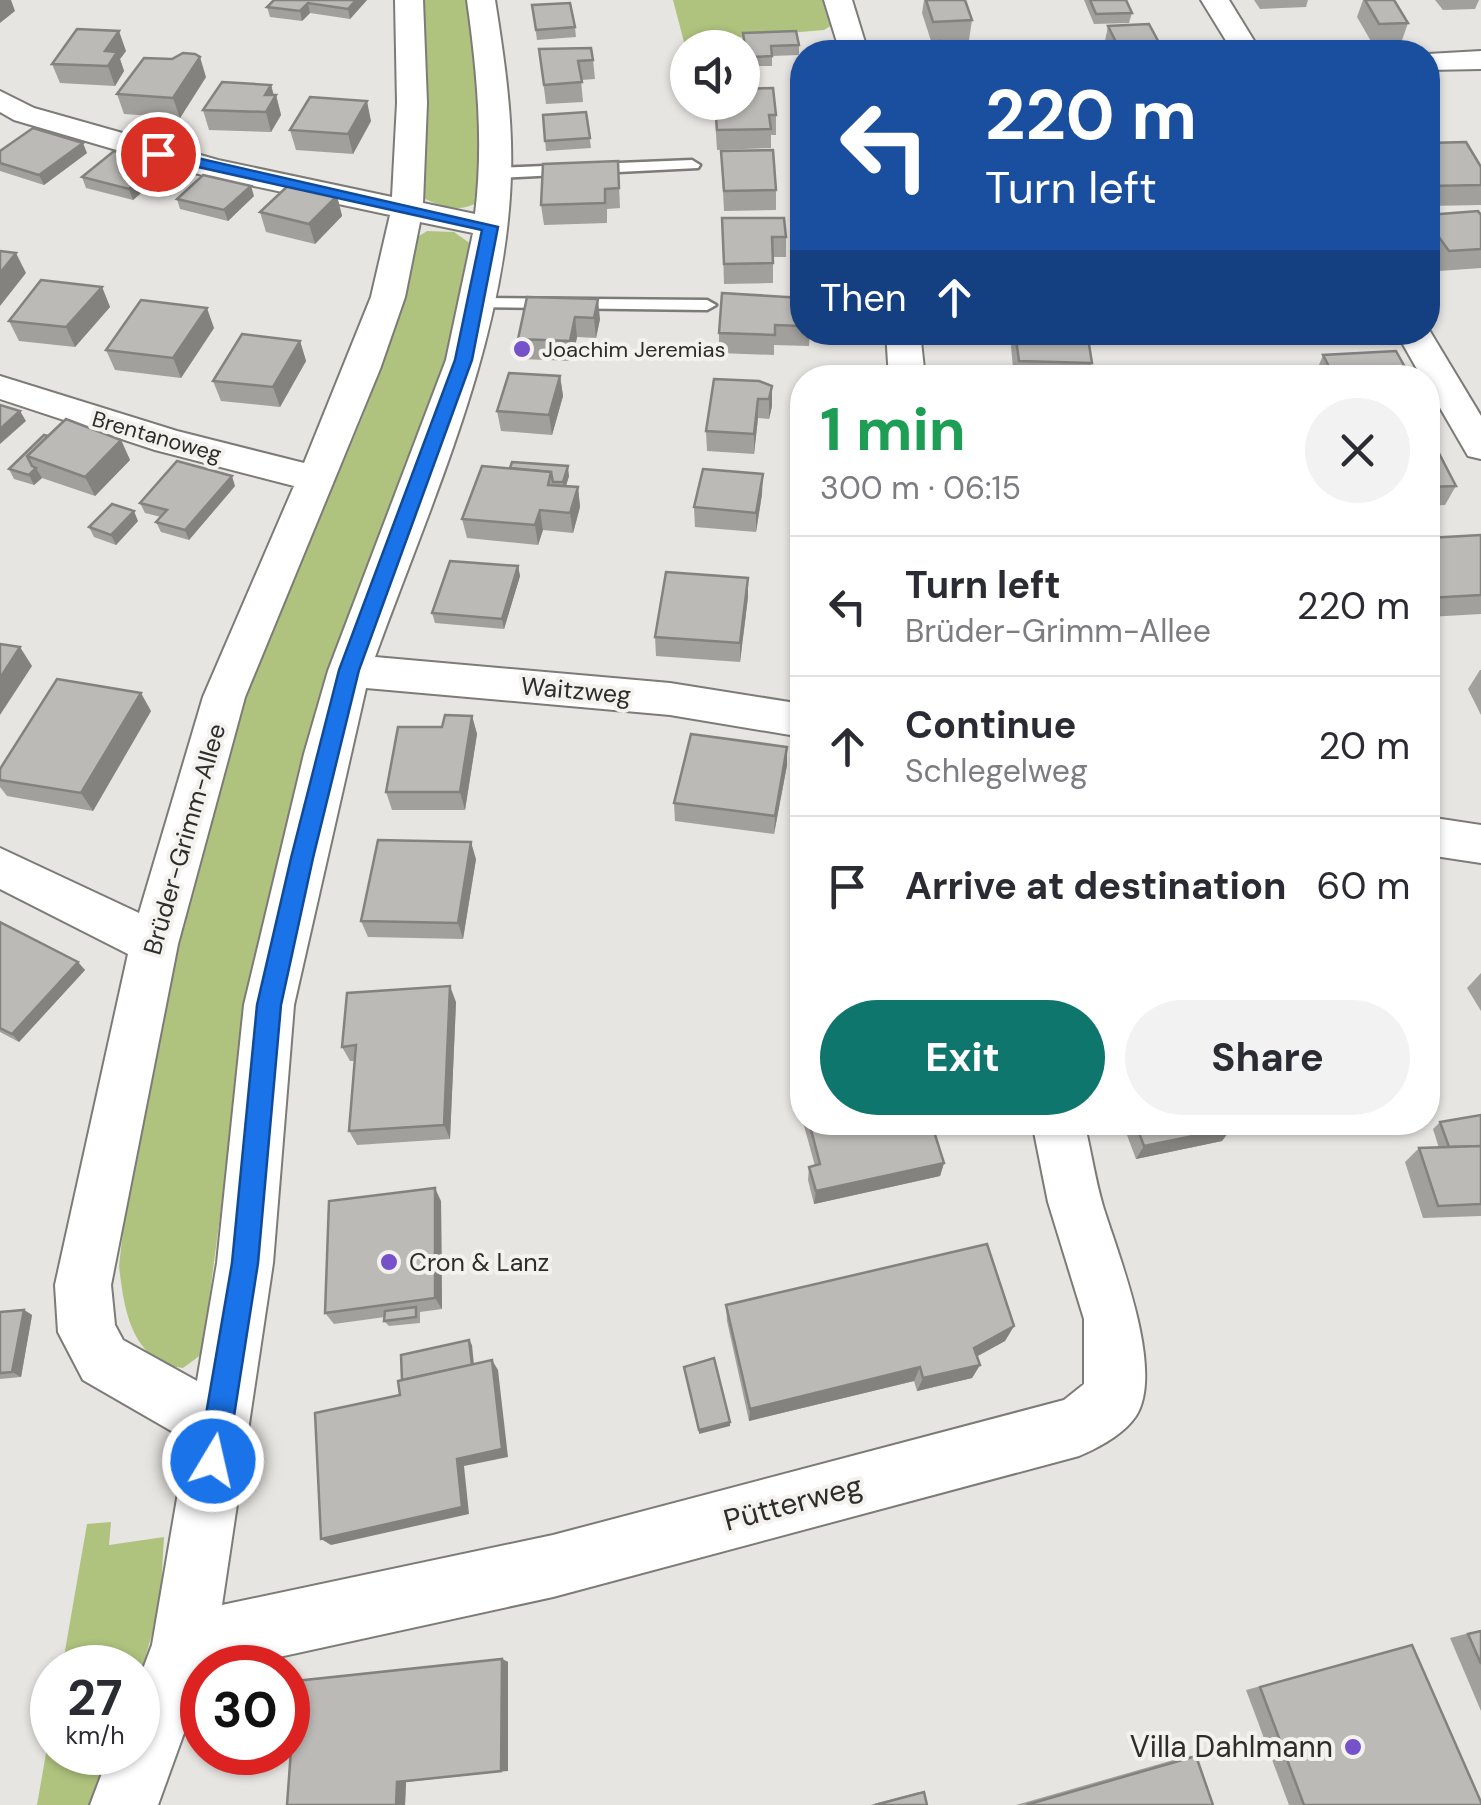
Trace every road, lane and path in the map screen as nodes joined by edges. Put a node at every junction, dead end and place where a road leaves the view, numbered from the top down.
1 (409, 0) edge
2 (482, 0) edge
3 (838, 0) edge
4 (1215, 0) edge
5 (850, 40) edge
6 (1240, 40) edge
7 (1481, 60) edge
8 (1440, 62) edge
9 (0, 100) edge
10 (692, 165) dead end
11 (496, 173) junction
12 (407, 210) junction
13 (490, 227) junction
14 (475, 303) junction
15 (707, 305) dead end
16 (1440, 378) edge
17 (0, 387) edge
18 (1481, 447) edge
19 (317, 480) junction
20 (349, 670) junction
21 (790, 719) edge
22 (1440, 838) edge
23 (1481, 844) edge
24 (0, 867) edge
25 (154, 944) junction
26 (1061, 1135) edge
27 (218, 1424) junction
28 (184, 1645) edge
29 (189, 1645) edge
30 (180, 1657) edge
31 (124, 1805) edge

1 - 12 street, Brüder-Grimm-Allee
2 - 11 street
3 - 5 street
4 - 6 street
7 - 8 street
9 - 12 street
10 - 11 lane
11 - 13 street
12 - 13 street
12 - 19 street, Brüder-Grimm-Allee
13 - 14 street
14 - 15 lane
14 - 20 street
16 - 18 street
17 - 19 street, Brentanoweg
19 - 25 street, Brüder-Grimm-Allee
20 - 21 street, Waitzweg
20 - 27 street
22 - 23 street
24 - 25 street
25 - 27 street, Brüder-Grimm-Allee
26 - 29 street, Pütterweg
27 - 28 street
30 - 31 street

